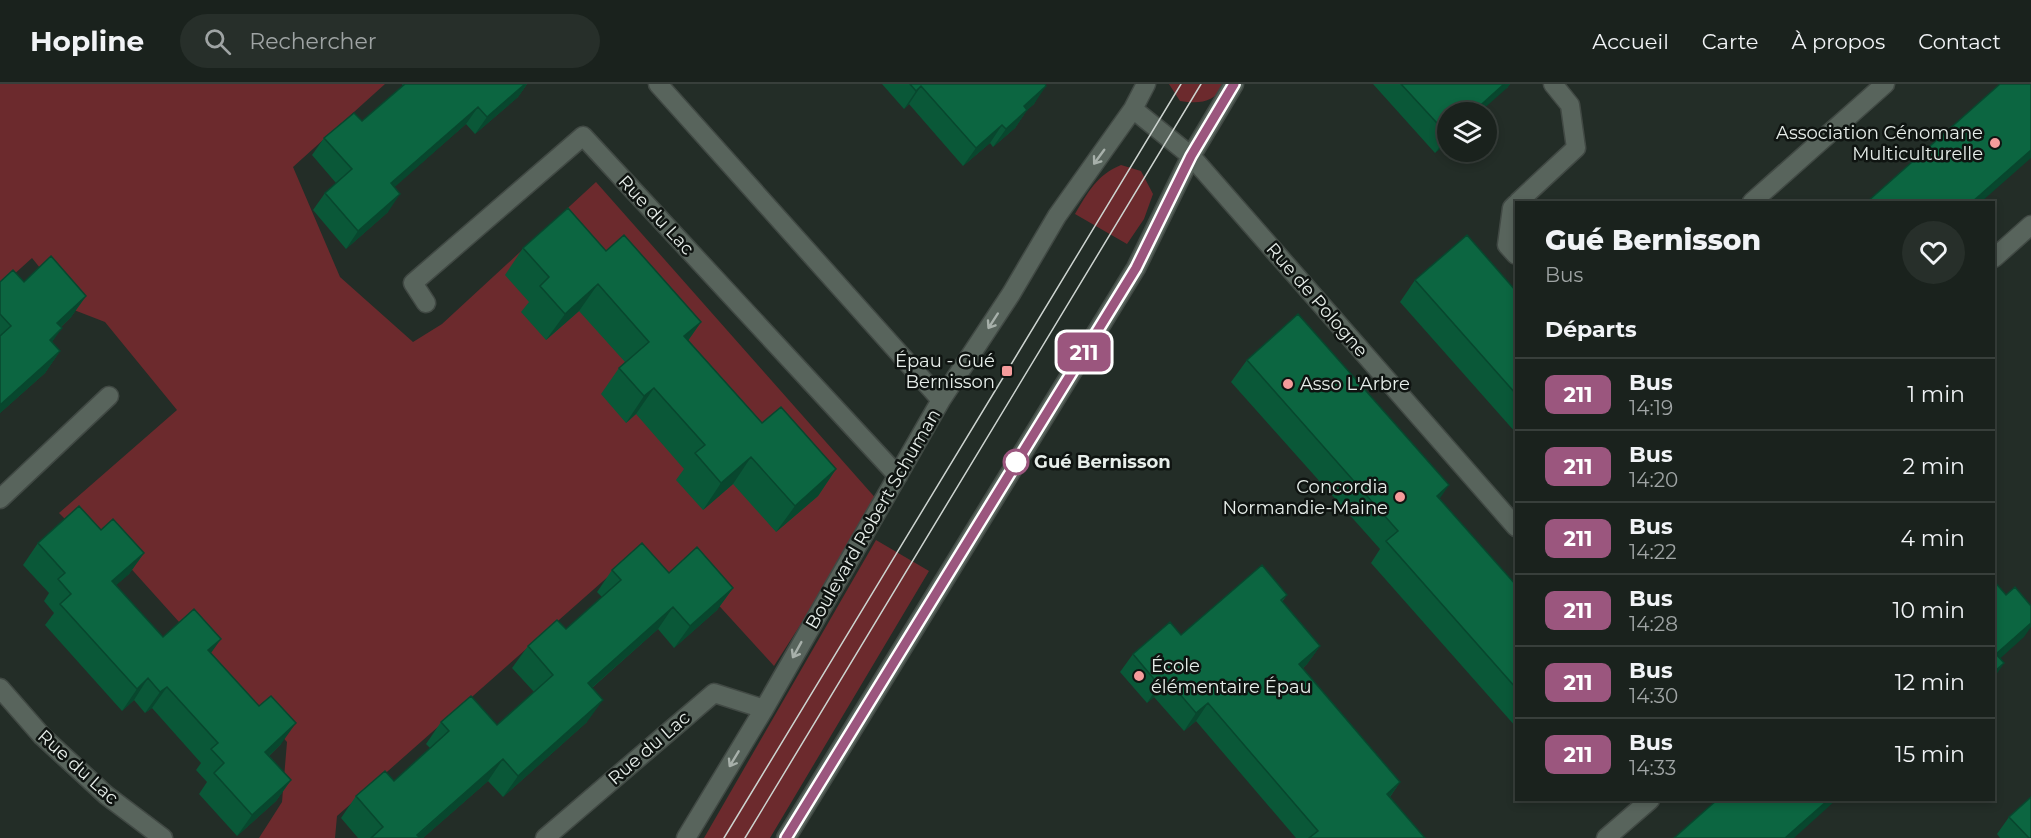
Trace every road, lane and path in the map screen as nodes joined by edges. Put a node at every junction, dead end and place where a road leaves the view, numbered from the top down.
1 (658, 84) edge
2 (1146, 84) edge
3 (1234, 84) edge
4 (1553, 84) edge
5 (1885, 84) edge
6 (1133, 109) junction
7 (1191, 156) junction
8 (1519, 201) edge
9 (1753, 201) edge
10 (1515, 205) edge
11 (2031, 225) edge
12 (1515, 254) edge
13 (1995, 257) edge
14 (426, 303) dead end
15 (109, 396) dead end
16 (941, 400) junction
17 (898, 477) junction
18 (0, 500) edge
19 (1515, 526) edge
20 (0, 687) edge
21 (764, 709) junction
22 (1649, 801) edge
23 (163, 838) edge
24 (545, 838) edge
25 (686, 838) edge
26 (786, 838) edge
27 (1606, 838) edge

1 - 16 street
2 - 6 street, Boulevard Robert Schuman
3 - 7 street
4 - 8 street
5 - 9 street
6 - 7 street, Rue de Pologne
6 -> 16 street, Boulevard Robert Schuman
7 - 19 street, Rue de Pologne
7 - 26 street
10 - 12 street
11 - 13 street
14 - 17 street, Rue du Lac
15 - 18 street
16 - 17 street, Boulevard Robert Schuman
17 -> 21 street, Boulevard Robert Schuman
20 - 23 street, Rue du Lac
21 - 24 street, Rue du Lac
21 -> 25 street, Boulevard Robert Schuman
22 - 27 street

